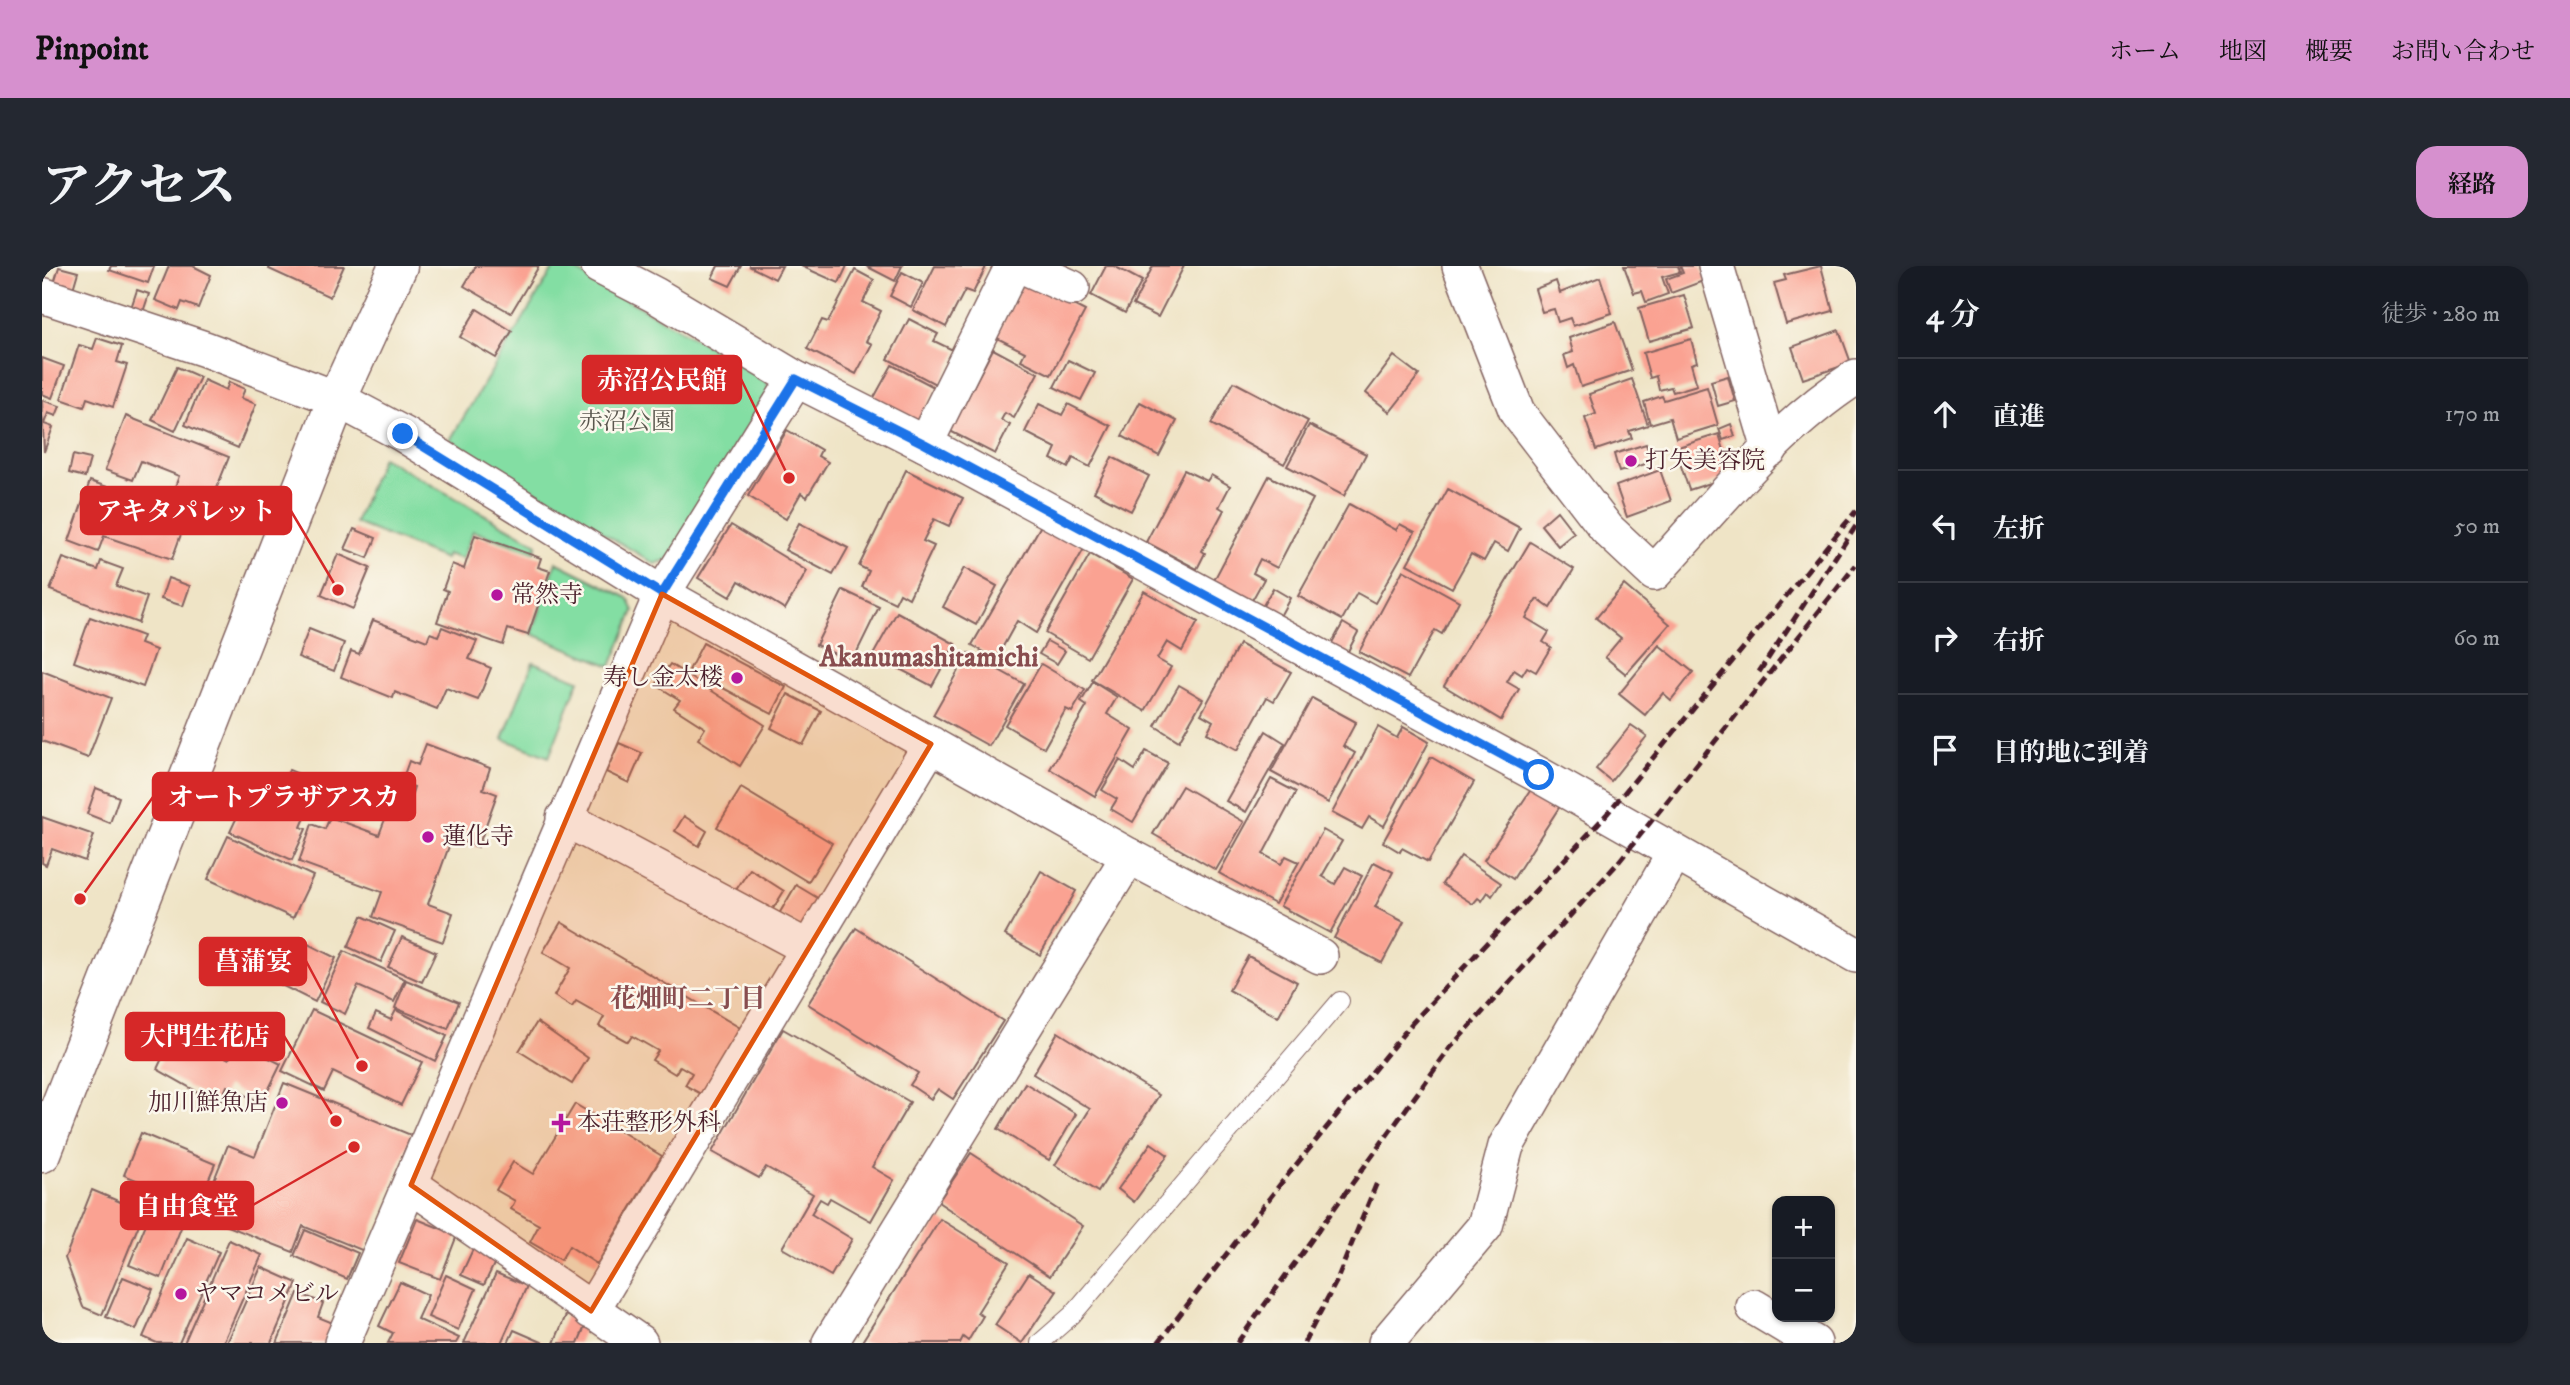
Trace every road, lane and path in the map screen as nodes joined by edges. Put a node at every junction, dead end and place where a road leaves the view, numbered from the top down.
1 (398, 266) edge
2 (599, 266) edge
3 (1013, 266) edge
4 (1023, 266) edge
5 (1460, 266) edge
6 (1716, 266) edge
7 (1072, 288) dead end
8 (42, 295) edge
9 (1856, 377) edge
10 (796, 379) junction
11 (337, 399) junction
12 (925, 444) junction
13 (1770, 449) junction
14 (662, 594) junction
15 (931, 744) junction
16 (564, 818) junction
17 (1675, 853) junction
18 (1129, 856) junction
19 (808, 948) junction
20 (1856, 955) edge
21 (1320, 956) dead end
22 (1340, 1001) dead end
23 (42, 1153) edge
24 (411, 1185) junction
25 (1754, 1307) dead end
26 (591, 1311) junction
27 (342, 1343) edge
28 (640, 1343) edge
29 (830, 1343) edge
30 (1040, 1343) edge
31 (1386, 1343) edge
32 (1814, 1343) edge

1 - 11 street
2 - 10 street
3 - 12 street
4 - 7 street
5 - 13 street
6 - 13 street
8 - 11 street
9 - 13 street
10 - 12 street
10 - 14 street
11 - 14 street
11 - 23 street
12 - 17 street
14 - 15 street
14 - 16 street
15 - 18 street
15 - 19 street
16 - 19 street
16 - 24 street
17 - 20 street
17 - 31 street
18 - 21 street
18 - 29 street
19 - 26 street
22 - 30 lane
24 - 26 street
24 - 27 street
25 - 32 street
26 - 28 street

